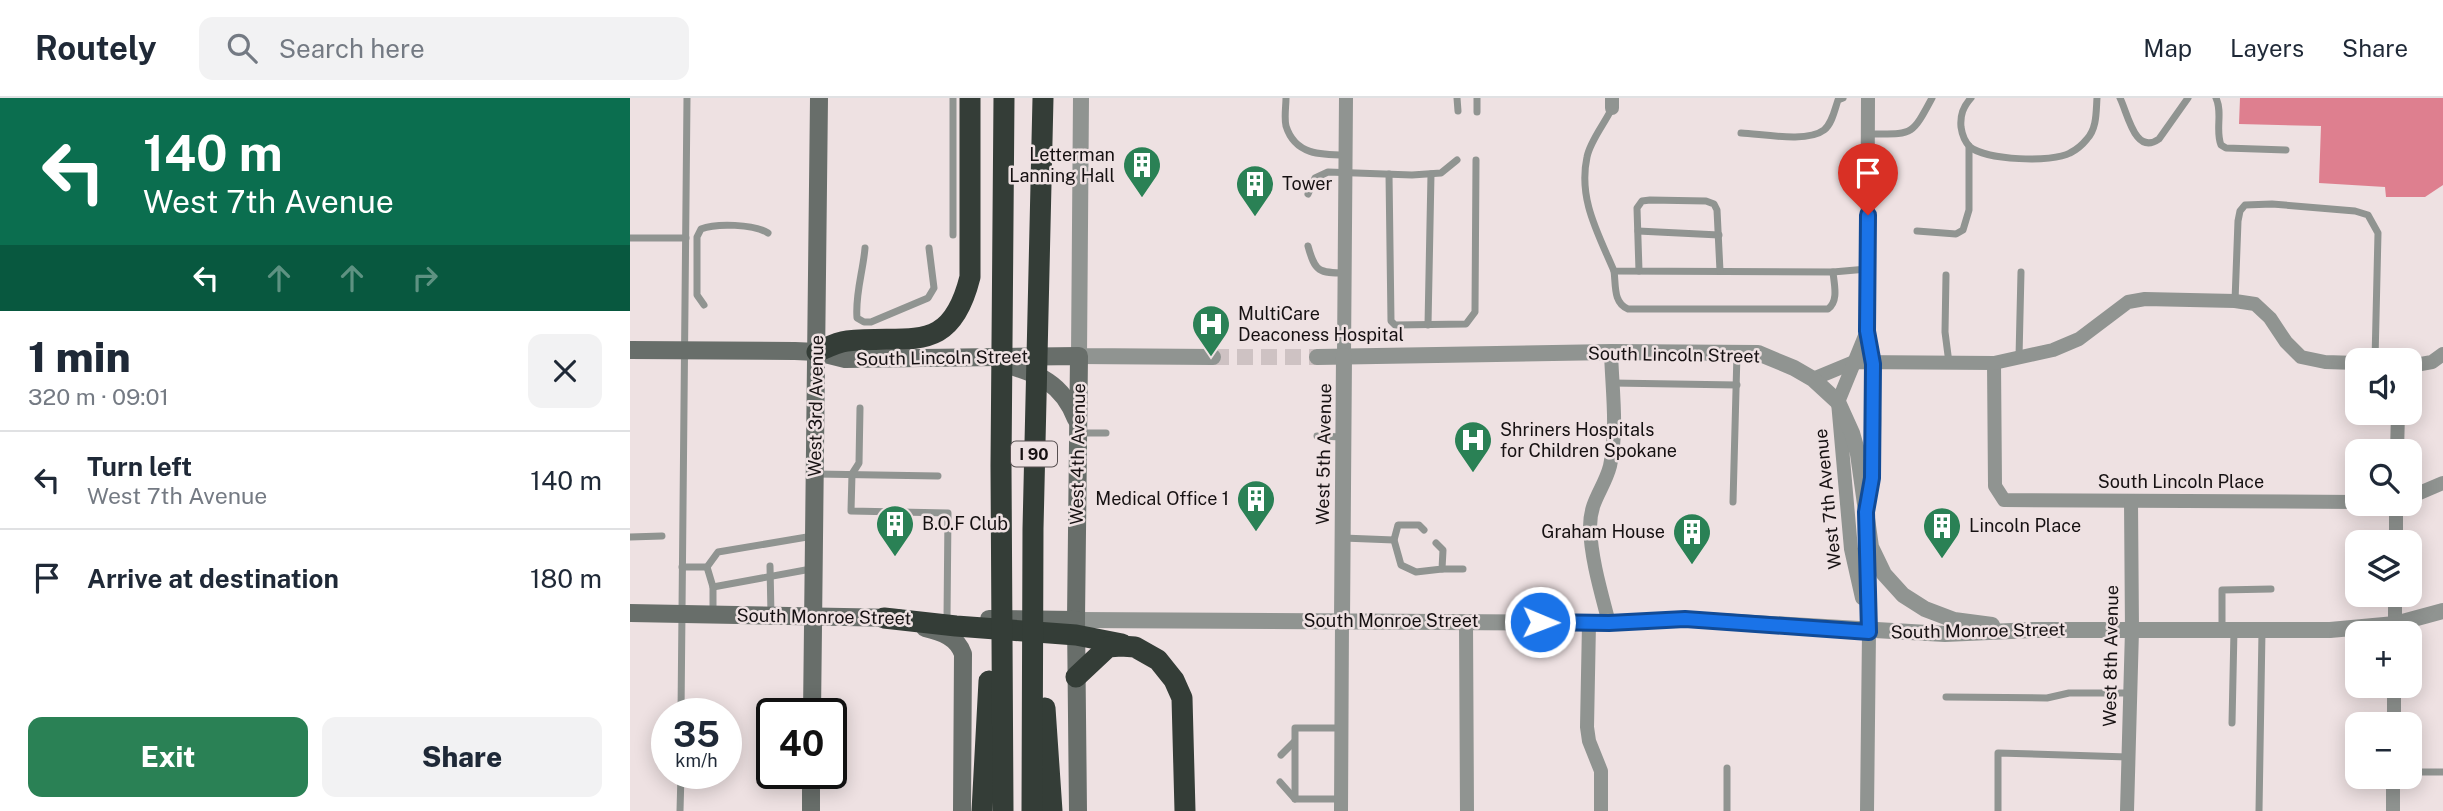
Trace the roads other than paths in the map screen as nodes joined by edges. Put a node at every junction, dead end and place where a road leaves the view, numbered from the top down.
1 (687, 98) edge
2 (819, 98) edge
3 (953, 98) edge
4 (971, 98) edge
5 (1004, 98) edge
6 (1043, 98) edge
7 (1082, 98) edge
8 (1286, 98) edge
9 (1346, 98) edge
10 (1457, 98) edge
11 (1477, 98) edge
12 (1843, 98) edge
13 (1868, 98) edge
14 (1933, 98) edge
15 (1971, 98) edge
16 (2097, 98) edge
17 (2120, 98) edge
18 (2188, 98) edge
19 (2216, 98) edge
20 (1612, 103) edge
21 (1458, 111) dead end
22 (1477, 112) dead end
23 (1741, 133) dead end
24 (1868, 134) junction
25 (1969, 146) junction
26 (2286, 150) dead end
27 (1346, 155) junction
28 (1457, 160) dead end
29 (1476, 160) dead end
30 (1346, 173) junction
31 (1389, 174) junction
32 (1431, 174) junction
33 (1308, 194) dead end
34 (1637, 231) junction
35 (1917, 231) dead end
36 (768, 233) dead end
37 (953, 235) dead end
38 (1719, 235) junction
39 (630, 237) edge
40 (686, 238) junction
41 (1308, 246) dead end
42 (864, 248) dead end
43 (929, 248) dead end
44 (1868, 269) junction
45 (1614, 271) junction
46 (1639, 271) junction
47 (1720, 271) junction
48 (1833, 272) junction
49 (2021, 272) dead end
50 (1345, 273) junction
51 (1946, 275) dead end
52 (2235, 301) junction
53 (704, 305) dead end
54 (1427, 325) junction
55 (1867, 331) junction
56 (2375, 348) edge
57 (630, 350) edge
58 (685, 351) junction
59 (817, 352) junction
60 (1611, 352) junction
61 (1737, 353) junction
62 (2443, 354) edge
63 (1079, 356) junction
64 (1344, 356) junction
65 (1213, 357) tunnel mouth
66 (1317, 357) tunnel mouth
67 (989, 358) junction
68 (2019, 358) junction
69 (1854, 362) junction
70 (1950, 363) junction
71 (1994, 363) junction
72 (2345, 363) edge
73 (1873, 364) junction
74 (2422, 364) edge
75 (1812, 379) junction
76 (1612, 383) junction
77 (1737, 385) junction
78 (1838, 402) junction
79 (860, 408) dead end
80 (1078, 429) junction
81 (1106, 433) dead end
82 (1317, 436) dead end
83 (1344, 437) junction
84 (1001, 466) junction
85 (815, 474) junction
86 (852, 474) junction
87 (938, 476) dead end
88 (2443, 483) edge
89 (2422, 492) edge
90 (2131, 501) junction
91 (1733, 502) dead end
92 (2345, 502) edge
93 (1866, 512) junction
94 (1033, 529) junction
95 (1424, 530) dead end
96 (814, 535) junction
97 (662, 536) dead end
98 (630, 537) edge
99 (1342, 538) junction
100 (1394, 540) junction
101 (1436, 543) dead end
102 (782, 564) dead end
103 (770, 566) dead end
104 (682, 567) junction
105 (706, 567) junction
106 (814, 568) junction
107 (1442, 569) junction
108 (1463, 569) dead end
109 (751, 570) dead end
110 (733, 573) dead end
111 (782, 574) junction
112 (770, 576) junction
113 (752, 580) junction
114 (734, 583) junction
115 (713, 587) junction
116 (2271, 589) dead end
117 (2443, 611) edge
118 (630, 613) edge
119 (681, 614) junction
120 (713, 615) junction
121 (771, 616) junction
122 (814, 616) junction
123 (884, 618) junction
124 (947, 618) junction
125 (1342, 621) junction
126 (2416, 621) edge
127 (1466, 622) junction
128 (1589, 623) junction
129 (1609, 623) junction
130 (1076, 627) junction
131 (2033, 630) junction
132 (2132, 630) junction
133 (2228, 630) junction
134 (2262, 630) junction
135 (2345, 630) edge
136 (1869, 632) junction
137 (1135, 647) junction
138 (1076, 677) junction
139 (2130, 693) junction
140 (1946, 697) dead end
141 (681, 698) edge
142 (812, 698) edge
143 (2232, 723) dead end
144 (1342, 729) junction
145 (1294, 742) junction
146 (1281, 755) dead end
147 (2129, 757) junction
148 (1727, 768) dead end
149 (2422, 772) edge
150 (2443, 772) edge
151 (1280, 782) dead end
152 (681, 789) edge
153 (811, 789) edge
154 (2393, 789) edge
155 (1295, 799) junction
156 (1341, 805) edge
157 (680, 811) edge
158 (811, 811) edge
159 (961, 811) edge
160 (982, 811) edge
161 (1003, 811) edge
162 (1032, 811) edge
163 (1052, 811) edge
164 (1078, 811) edge
165 (1185, 811) edge
166 (1467, 811) edge
167 (1601, 811) edge
168 (1727, 811) edge
169 (1867, 811) edge
170 (1998, 811) edge
171 (2127, 811) edge
172 (2259, 811) edge
173 (2393, 811) edge

1 - 40 lane
2 - 59 main road, West 3rd Avenue
3 - 37 lane
4 - 59 highway
5 - 84 highway, I 90
6 - 94 highway, I 90
7 - 63 street, West 4th Avenue
8 - 27 lane
9 - 27 street, West 5th Avenue
10 - 21 lane
11 - 22 lane
12 - 23 lane
13 - 24 street, West 7th Avenue
14 - 24 lane
15 - 25 lane
16 - 25 lane
17 - 18 lane
19 - 26 lane
20 - 45 lane
24 - 44 street, West 7th Avenue
25 - 35 lane
27 - 30 street, West 5th Avenue
28 - 32 lane
29 - 54 lane
30 - 31 lane
30 - 33 lane
30 - 50 street, West 5th Avenue
31 - 32 lane
31 - 54 lane
32 - 54 lane
34 - 38 lane
34 - 38 lane
34 - 46 lane
36 - 53 lane
38 - 47 lane
39 - 40 lane
40 - 58 lane
41 - 50 lane
42 - 43 lane
44 - 48 lane
44 - 55 street, West 7th Avenue
45 - 46 lane
45 - 48 lane
46 - 47 lane
47 - 48 lane
49 - 68 lane
50 - 64 street, West 5th Avenue
51 - 70 lane
52 - 56 lane
52 - 68 street
52 - 72 street
55 - 69 street, West 7th Avenue
55 - 73 street, West 7th Avenue
57 - 58 main road, South Lincoln Street
58 - 59 main road, South Lincoln Street
58 - 104 lane
59 - 67 main road, South Lincoln Street
59 - 85 main road, West 3rd Avenue
60 - 61 street, South Lincoln Street
60 - 64 street, South Lincoln Street
60 - 76 street
61 - 75 street, South Lincoln Street
61 - 77 lane
62 - 74 street
63 - 65 street, South Lincoln Street
63 - 67 main road, South Lincoln Street
63 - 80 main road, West 4th Avenue
64 - 66 street, South Lincoln Street
64 - 83 street, West 5th Avenue
67 - 80 main road
68 - 71 street
69 - 73 street
69 - 75 street
69 - 78 street, West 7th Avenue
70 - 71 street
70 - 73 street
71 - 90 street, South Lincoln Place
73 - 93 street, West 7th Avenue
75 - 78 street, West 7th Avenue
76 - 77 lane
76 - 129 street
77 - 91 lane
78 - 93 street, West 7th Avenue
78 - 136 street, West 7th Avenue
79 - 86 lane
80 - 81 lane
80 - 130 main road, West 4th Avenue
82 - 83 lane
83 - 99 street, West 5th Avenue
84 - 160 highway
84 - 161 highway, I 90
85 - 86 lane
85 - 96 main road, West 3rd Avenue
86 - 87 lane
86 - 124 lane
88 - 89 street
90 - 92 street, South Lincoln Place
90 - 132 street, West 8th Avenue
93 - 131 street, West 7th Avenue
93 - 136 street, West 7th Avenue
94 - 162 highway, I 90
94 - 163 highway
95 - 100 lane
96 - 105 lane
96 - 106 main road, West 3rd Avenue
97 - 98 lane
99 - 100 lane
99 - 125 street, West 5th Avenue
100 - 107 lane
101 - 107 lane
102 - 111 lane
103 - 112 lane
104 - 105 lane
104 - 119 lane
105 - 115 lane
106 - 111 lane
106 - 122 main road, West 3rd Avenue
107 - 108 lane
109 - 113 lane
110 - 114 lane
111 - 112 lane
112 - 113 lane
112 - 121 lane
113 - 114 lane
114 - 115 lane
115 - 120 lane
116 - 133 lane
117 - 126 street, South Monroe Street
118 - 119 main road, South Monroe Street
119 - 120 main road, South Monroe Street
119 - 141 lane
120 - 121 main road, South Monroe Street
121 - 122 main road, South Monroe Street
122 - 123 main road, South Monroe Street
122 - 142 main road, West 3rd Avenue
123 - 124 main road, South Monroe Street
123 - 130 highway
123 - 159 main road
124 - 130 main road, South Monroe Street
125 - 127 street, South Monroe Street
125 - 130 street, South Monroe Street
125 - 144 street, West 5th Avenue
127 - 128 street, South Monroe Street
127 - 166 street
128 - 129 street, South Monroe Street
128 - 167 street
129 - 136 street, South Monroe Street
130 - 137 highway
130 - 138 main road, West 4th Avenue
131 - 132 street, South Monroe Street
131 - 136 street, South Monroe Street
132 - 133 street, South Monroe Street
132 - 139 street, West 8th Avenue
133 - 134 street, South Monroe Street
133 - 143 lane
134 - 135 street, South Monroe Street
134 - 172 lane
136 - 169 street, West 7th Avenue
137 - 138 highway
137 - 165 highway
138 - 164 main road, West 4th Avenue
139 - 140 lane
139 - 147 street, West 8th Avenue
144 - 145 lane
144 - 156 street, West 5th Avenue
145 - 146 lane
145 - 155 lane
147 - 170 lane
147 - 171 street, West 8th Avenue
148 - 168 lane
149 - 150 lane
151 - 155 lane
152 - 157 lane
153 - 158 main road
154 - 173 street
155 - 156 lane

